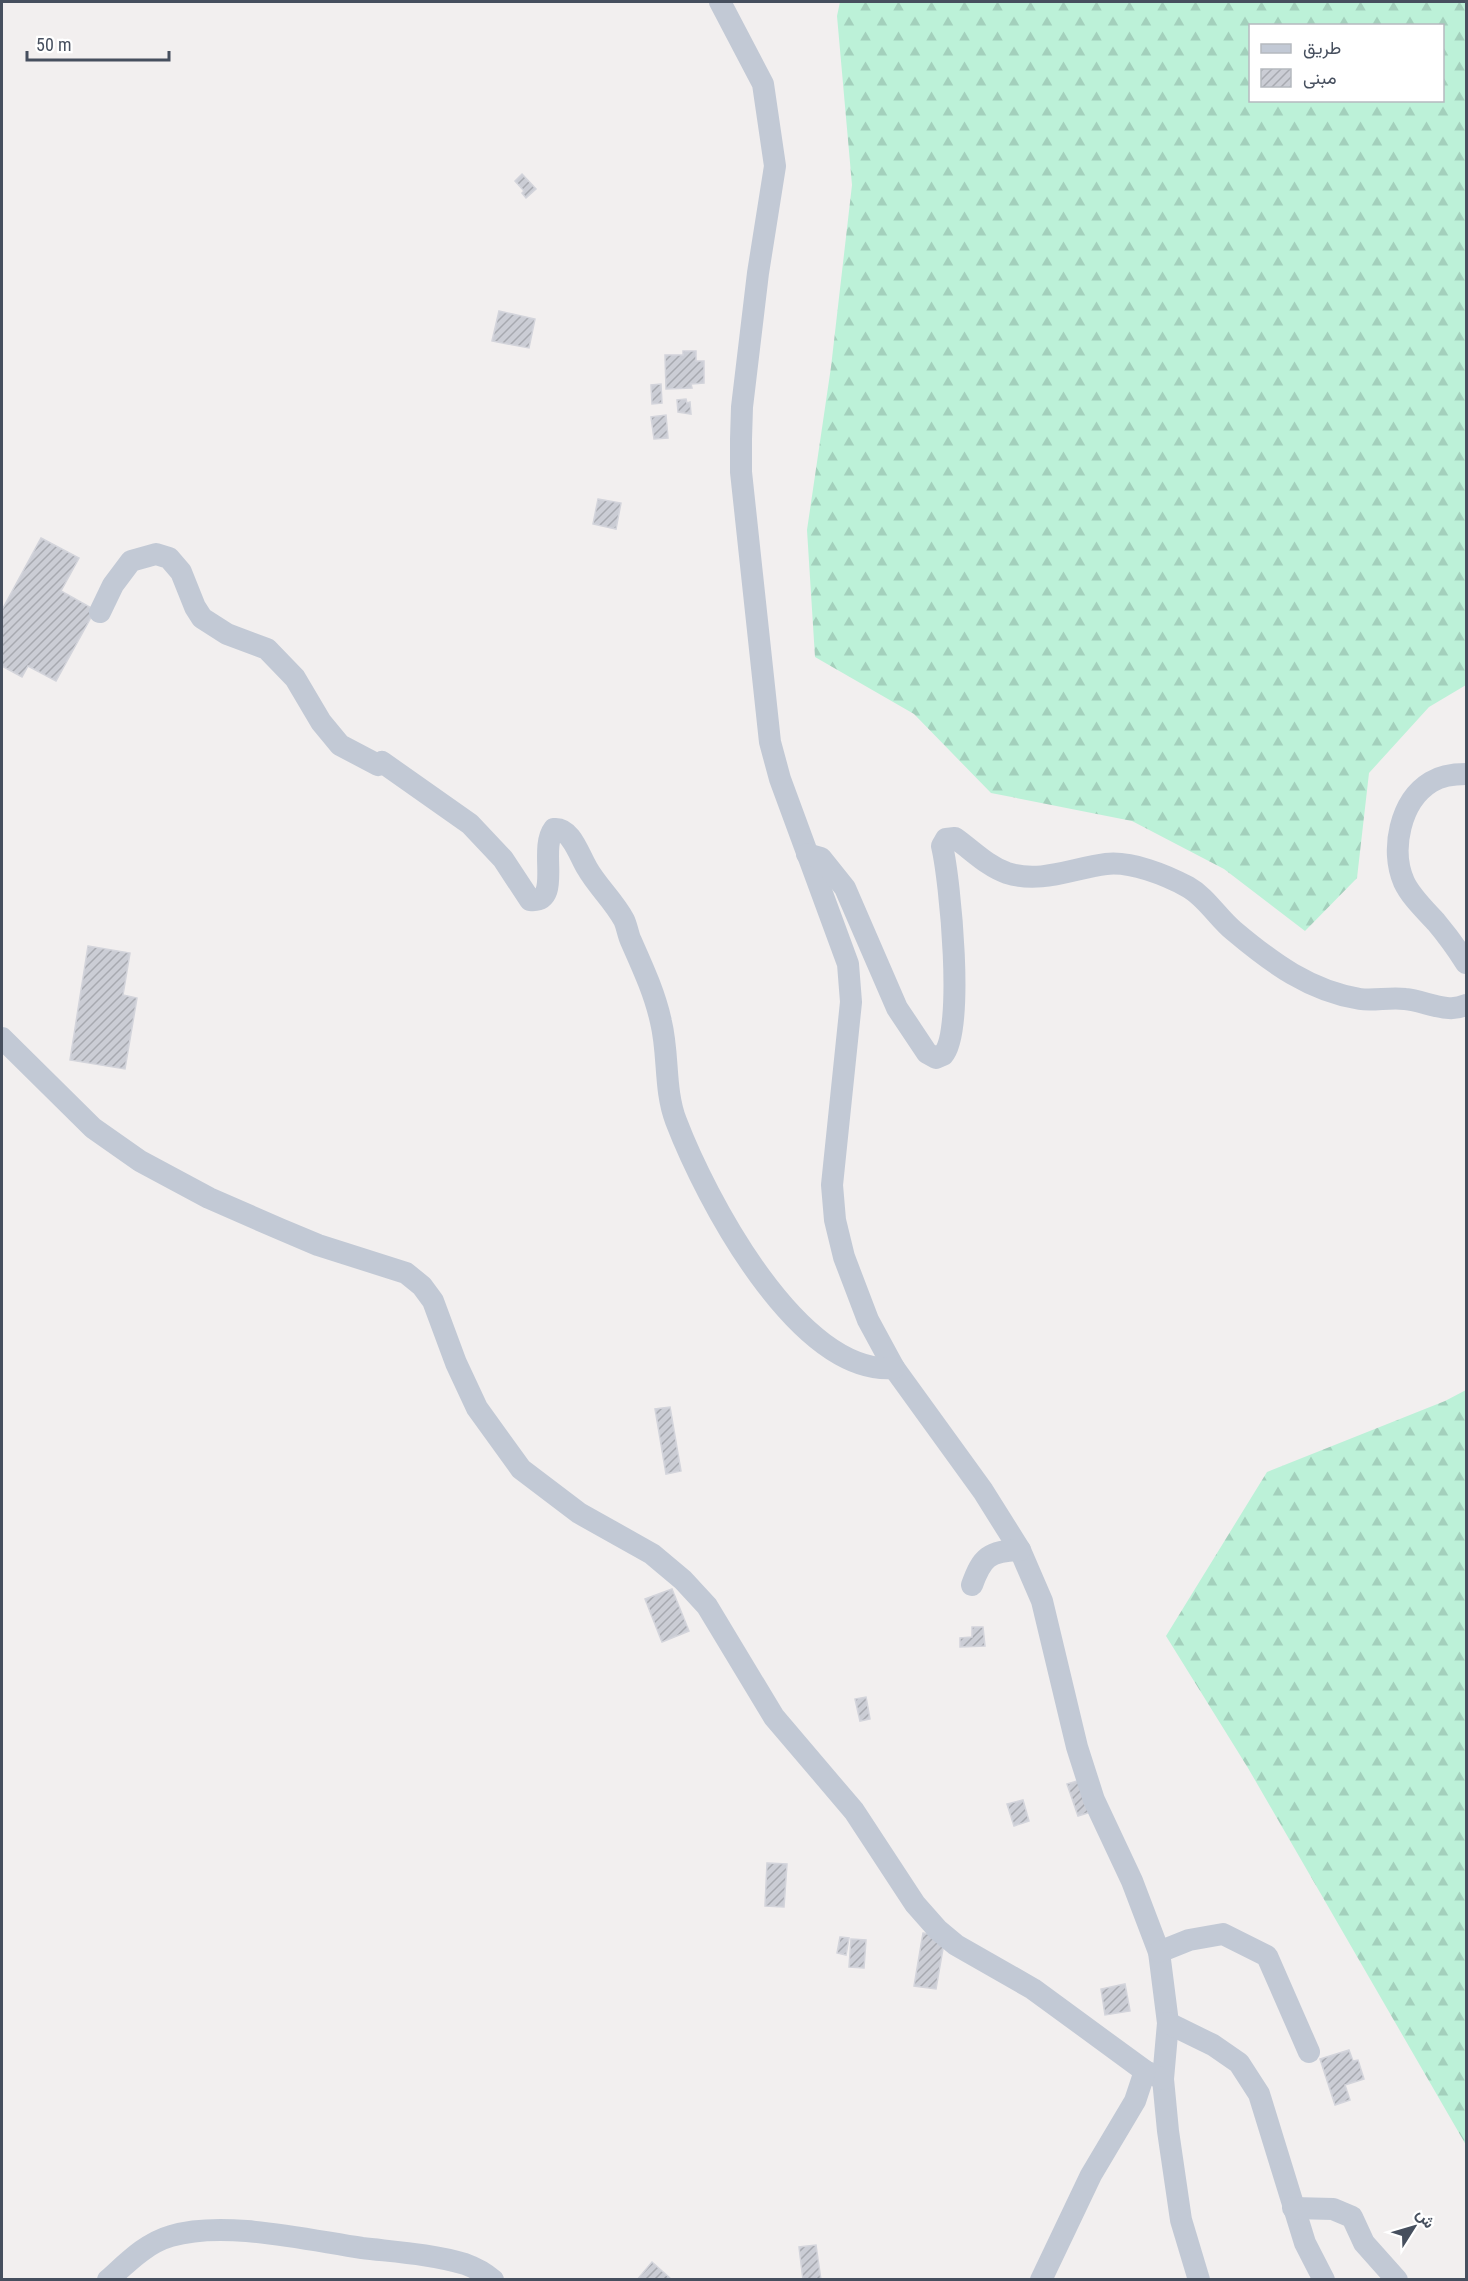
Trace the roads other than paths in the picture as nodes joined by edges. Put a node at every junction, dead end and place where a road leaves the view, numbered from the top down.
1 (720, 2) edge
2 (100, 612) dead end
3 (1467, 774) edge
4 (807, 854) junction
5 (1467, 963) edge
6 (1467, 1005) edge
7 (2, 1038) edge
8 (894, 1368) junction
9 (1020, 1550) junction
10 (972, 1586) dead end
11 (1159, 1952) junction
12 (1168, 2023) junction
13 (1309, 2052) dead end
14 (1154, 2075) junction
15 (1293, 2208) junction
16 (108, 2280) edge
17 (493, 2280) edge
18 (1041, 2280) edge
19 (1199, 2280) edge
20 (1324, 2280) edge
21 (1397, 2280) edge

1 - 4 street
2 - 8 street
3 - 5 street
4 - 6 street
4 - 8 street
7 - 14 street
8 - 9 street
9 - 10 street
9 - 11 street
11 - 12 street
11 - 13 street
12 - 14 street
12 - 15 street
14 - 18 street
14 - 19 street
15 - 20 street
15 - 21 street
16 - 17 street

